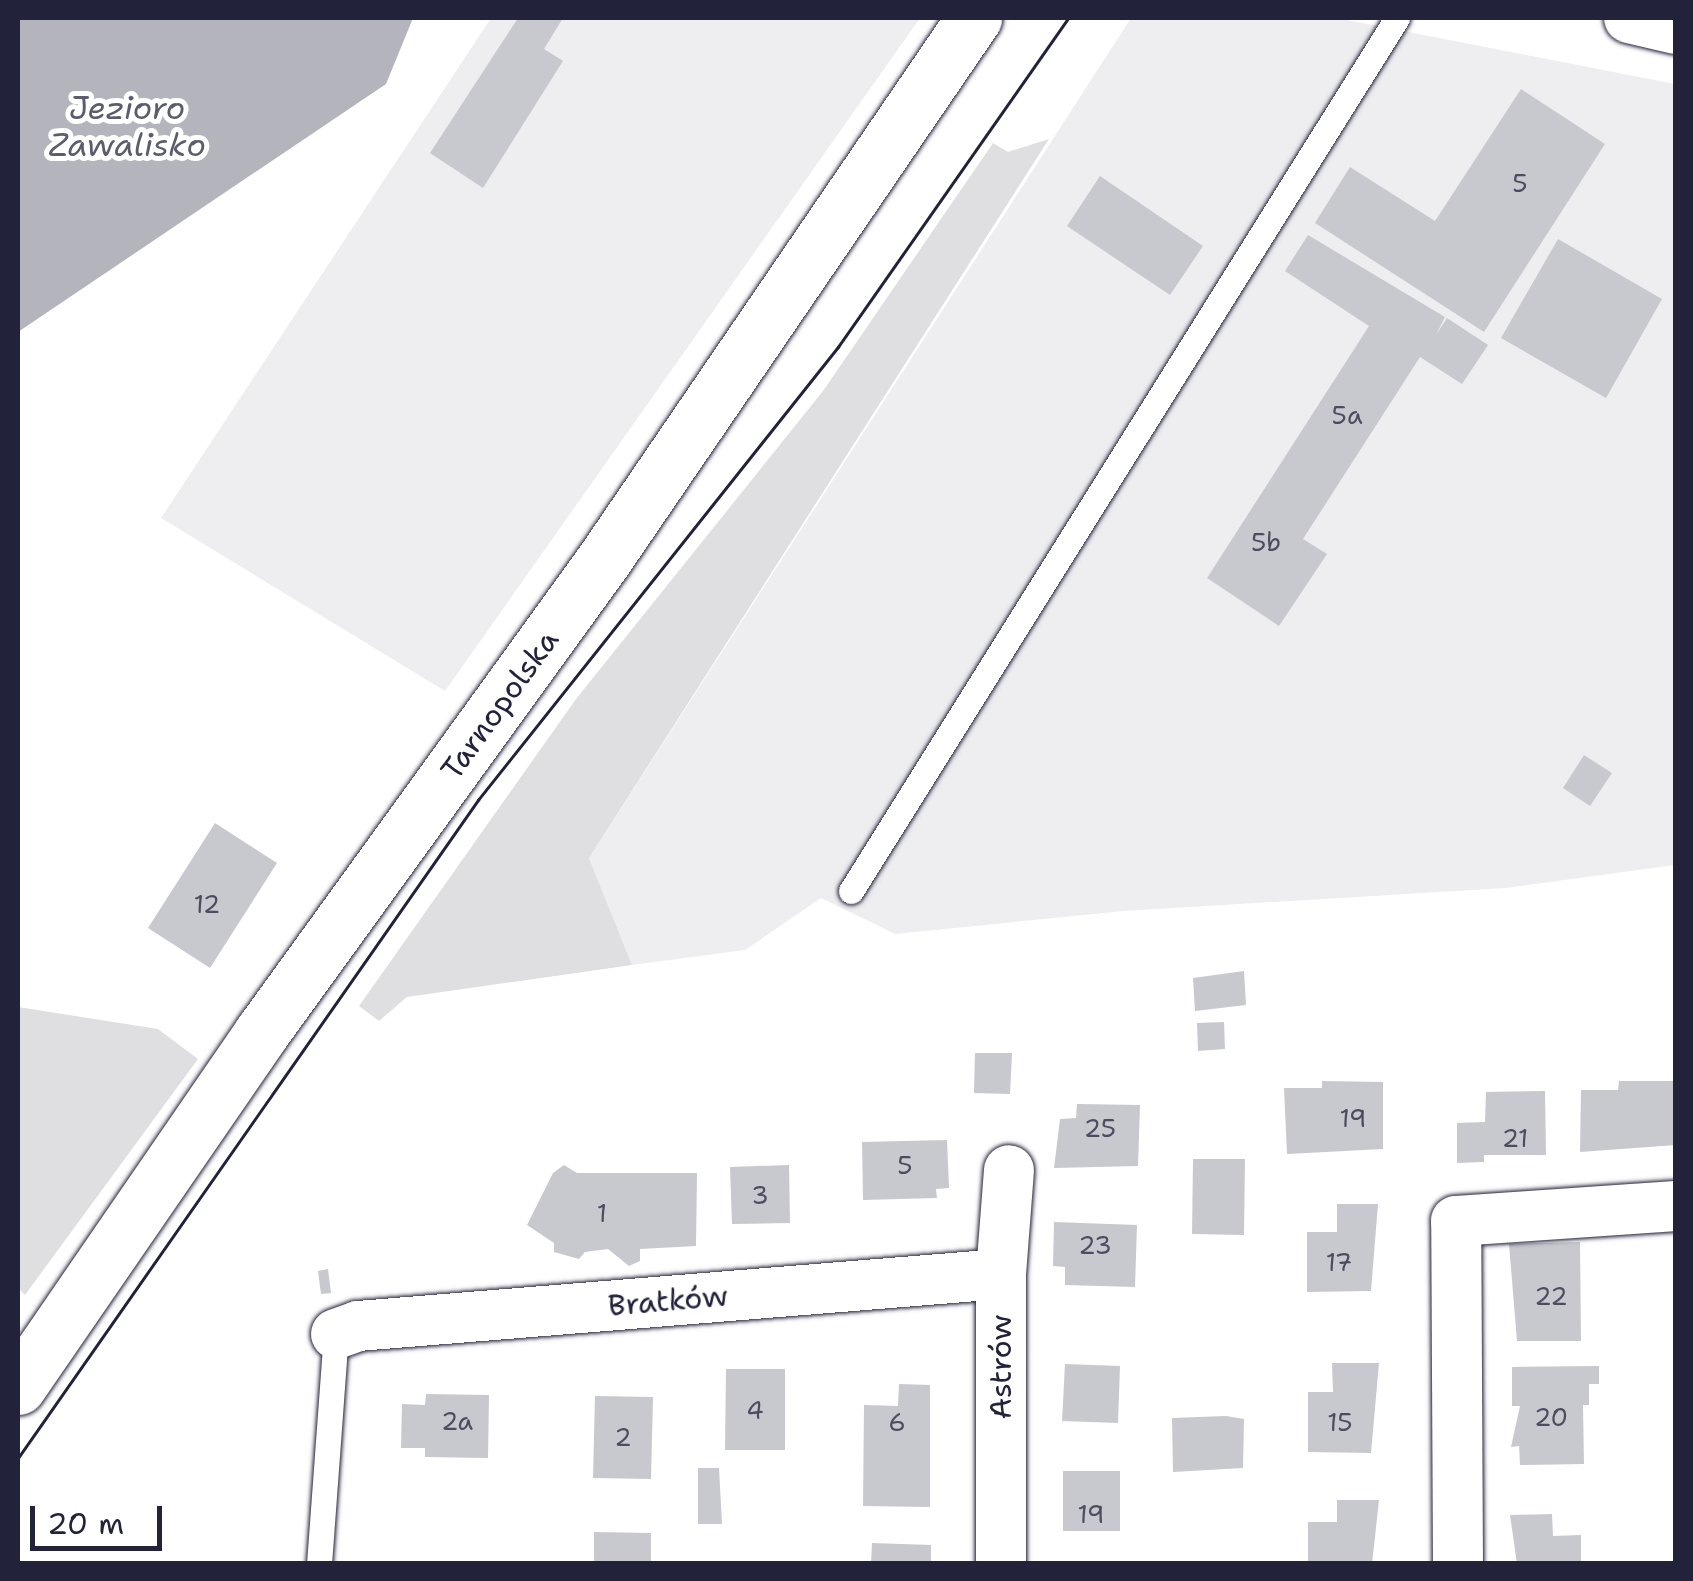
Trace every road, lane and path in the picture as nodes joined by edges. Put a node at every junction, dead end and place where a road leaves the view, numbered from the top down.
1 (974, 18) edge
2 (1397, 18) edge
3 (1629, 18) edge
4 (1676, 29) edge
5 (851, 891) dead end
6 (1008, 1170) dead end
7 (1676, 1206) edge
8 (1001, 1274) junction
9 (336, 1334) joint
10 (18, 1386) edge
11 (319, 1564) edge
12 (1001, 1564) edge
13 (1458, 1564) edge

1 - 10 main road, Tarnopolska
2 - 5 lane
3 - 4 street
6 - 8 street, Astrów
7 - 13 street
8 - 9 street, Bratków
8 - 12 street, Astrów
9 - 11 lane

